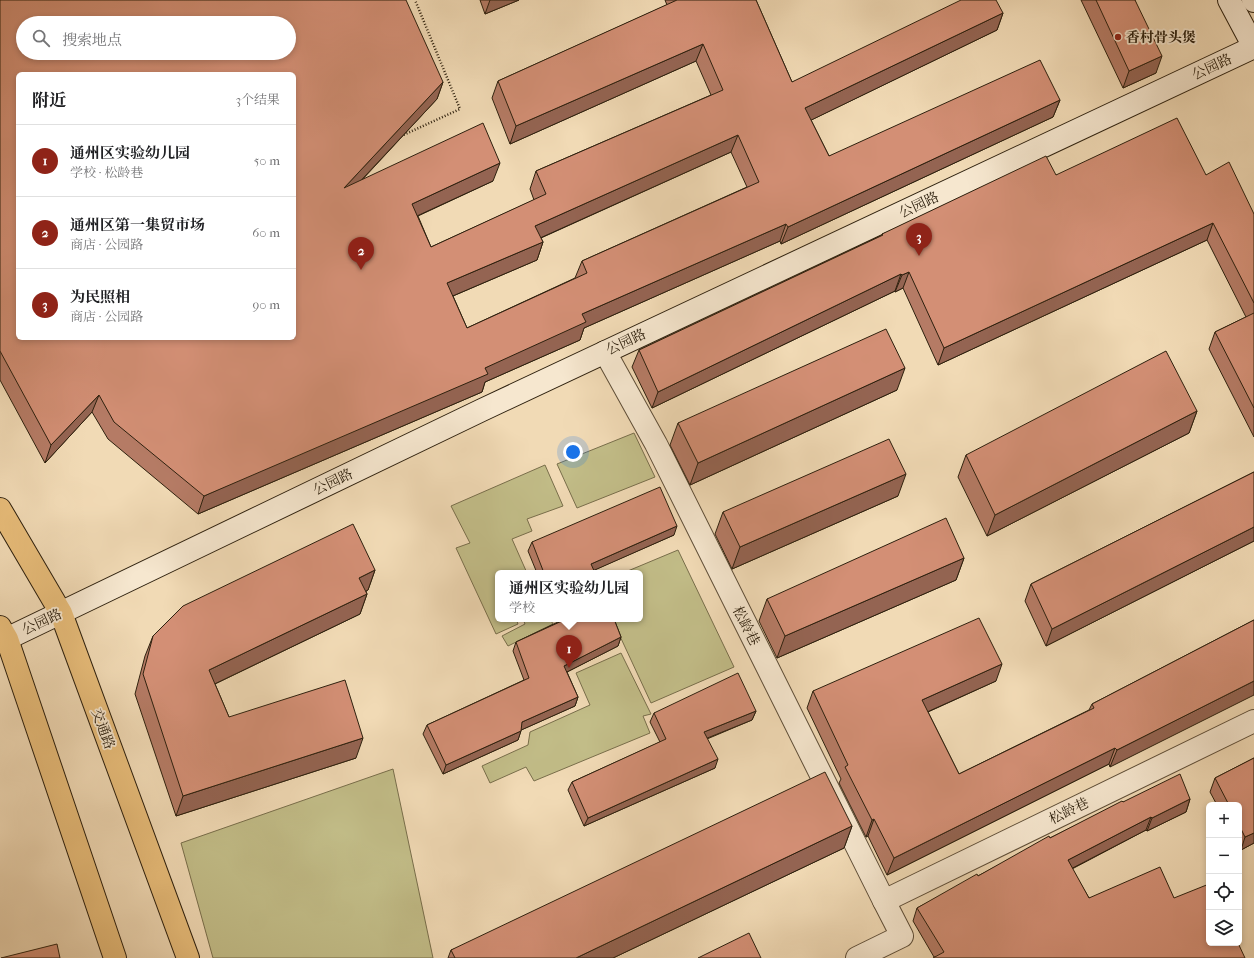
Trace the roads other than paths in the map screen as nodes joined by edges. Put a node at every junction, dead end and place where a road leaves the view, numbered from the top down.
1 (1229, 0) edge
2 (1254, 47) edge
3 (606, 352) junction
4 (0, 509) edge
5 (61, 613) junction
6 (2, 636) edge
7 (1254, 721) edge
8 (884, 901) junction
9 (115, 958) edge
10 (188, 958) edge
11 (857, 958) edge

1 - 2 street
2 - 3 street, 公园路
3 - 5 street, 公园路
3 - 8 street, 松龄巷
4 - 5 main road, 交通路
5 - 6 street, 公园路
5 - 10 main road, 交通路
6 - 9 main road
7 - 8 street, 松龄巷
8 - 11 street, 松龄巷

